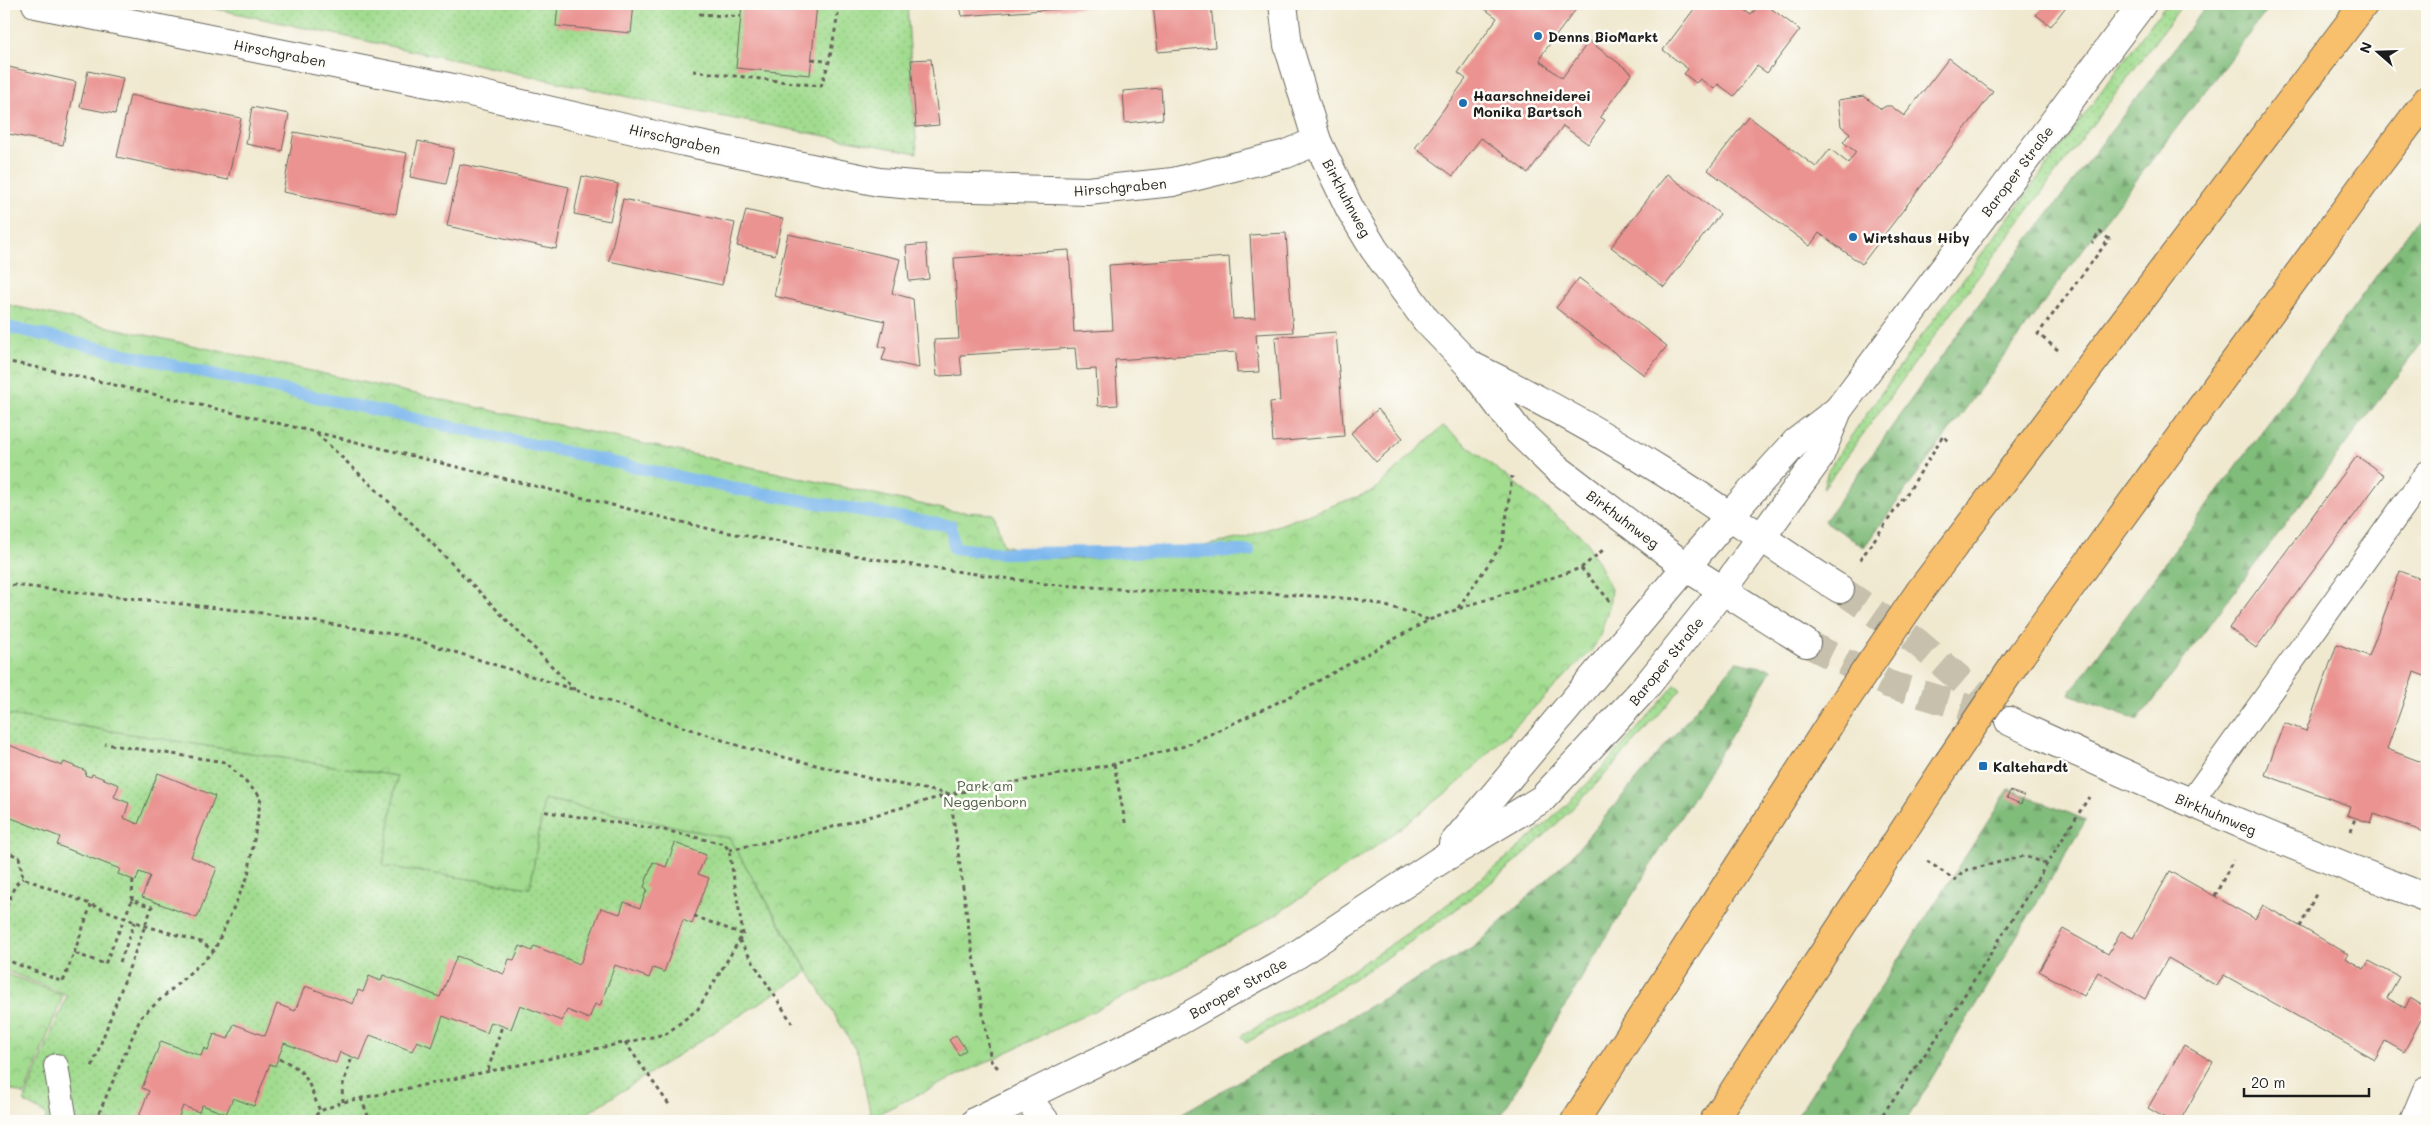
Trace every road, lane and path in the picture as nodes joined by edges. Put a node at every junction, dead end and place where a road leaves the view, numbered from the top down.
1 (36, 4) edge
2 (840, 4) edge
3 (1283, 4) edge
4 (2142, 4) edge
5 (2364, 4) edge
6 (699, 14) dead end
7 (741, 17) dead end
8 (812, 59) dead end
9 (829, 62) junction
10 (693, 71) dead end
11 (2427, 100) edge
12 (1318, 141) junction
13 (2092, 243) dead end
14 (4, 361) edge
15 (1468, 364) junction
16 (2086, 372) junction
17 (1838, 410) junction
18 (1518, 431) junction
19 (315, 432) junction
20 (1949, 441) dead end
21 (2427, 473) edge
22 (1729, 516) junction
23 (1761, 538) junction
24 (1867, 549) dead end
25 (1686, 567) junction
26 (4, 584) edge
27 (1840, 589) tunnel mouth
28 (1723, 590) junction
29 (1458, 609) junction
30 (1429, 620) junction
31 (1634, 629) junction
32 (1806, 643) tunnel mouth
33 (576, 690) junction
34 (2009, 721) tunnel mouth
35 (105, 744) dead end
36 (1114, 764) junction
37 (2106, 766) junction
38 (950, 794) junction
39 (2190, 803) junction
40 (541, 811) dead end
41 (1126, 826) dead end
42 (2249, 828) junction
43 (729, 850) junction
44 (4, 851) edge
45 (1439, 861) junction
46 (2047, 864) junction
47 (1957, 876) dead end
48 (24, 878) junction
49 (133, 879) dead end
50 (2215, 896) dead end
51 (2427, 898) edge
52 (132, 900) junction
53 (91, 905) junction
54 (4, 914) edge
55 (694, 916) dead end
56 (125, 919) junction
57 (135, 922) junction
58 (146, 926) junction
59 (743, 934) junction
60 (739, 940) junction
61 (214, 951) junction
62 (74, 953) junction
63 (4, 959) edge
64 (120, 962) dead end
65 (792, 1023) dead end
66 (502, 1026) dead end
67 (625, 1042) junction
68 (352, 1057) dead end
69 (279, 1058) dead end
70 (56, 1066) dead end
71 (91, 1068) dead end
72 (488, 1070) junction
73 (2427, 1090) edge
74 (1026, 1096) junction
75 (360, 1098) junction
76 (343, 1102) junction
77 (670, 1106) dead end
78 (96, 1108) dead end
79 (320, 1111) junction
80 (65, 1121) edge
81 (310, 1121) edge
82 (370, 1121) edge
83 (976, 1121) edge
84 (1045, 1121) edge
85 (1575, 1121) edge
86 (1714, 1121) edge
87 (1878, 1121) edge
88 (2414, 1121) edge

1 - 12 street, Hirschgraben
2 - 9 path
3 - 12 street, Birkhuhnweg
4 - 17 street, Baroper Straße
5 - 16 highway
6 - 7 path
8 - 9 path
9 - 10 path
11 - 86 highway, bridge
12 - 15 street, Birkhuhnweg
13 - 16 path
14 - 19 path
15 - 18 street, Birkhuhnweg
15 - 22 street, Birkhuhnweg
16 - 85 highway, bridge
17 - 22 street, Baroper Straße
17 - 23 street, Baroper Straße
18 - 25 street, Birkhuhnweg
18 - 29 path
19 - 30 path
19 - 33 path
20 - 24 path
21 - 39 lane
22 - 23 street, Birkhuhnweg
22 - 25 street, Baroper Straße
23 - 27 street, Birkhuhnweg
23 - 28 street, Baroper Straße
25 - 28 street, Birkhuhnweg
25 - 31 street, Baroper Straße
26 - 33 path
28 - 32 street, Birkhuhnweg
28 - 45 street, Baroper Straße
29 - 30 path
29 - 31 path
30 - 36 path
31 - 45 street, Baroper Straße
33 - 38 path
34 - 37 street, Birkhuhnweg
35 - 61 path
36 - 38 path
36 - 41 path
37 - 39 street, Birkhuhnweg
37 - 46 path
38 - 43 path
38 - 74 path
39 - 42 street, Birkhuhnweg
40 - 43 path
42 - 50 path
42 - 51 street, Birkhuhnweg
43 - 59 path
44 - 48 path
45 - 74 street, Baroper Straße
46 - 47 path
46 - 87 path
48 - 53 path
48 - 54 path
49 - 52 path
52 - 56 path
52 - 58 path
53 - 56 path
53 - 62 path
55 - 59 path
56 - 57 path
56 - 62 path
57 - 58 path
57 - 64 path
58 - 61 path
58 - 71 path
59 - 60 path
60 - 65 path
60 - 67 path
61 - 78 path
62 - 63 path
66 - 72 path
67 - 72 path
67 - 77 path
68 - 76 path
69 - 79 path
70 - 80 lane
72 - 75 path
73 - 88 street
74 - 83 street, Baroper Straße
74 - 84 street
75 - 76 path
75 - 82 path
76 - 79 path
79 - 81 path

